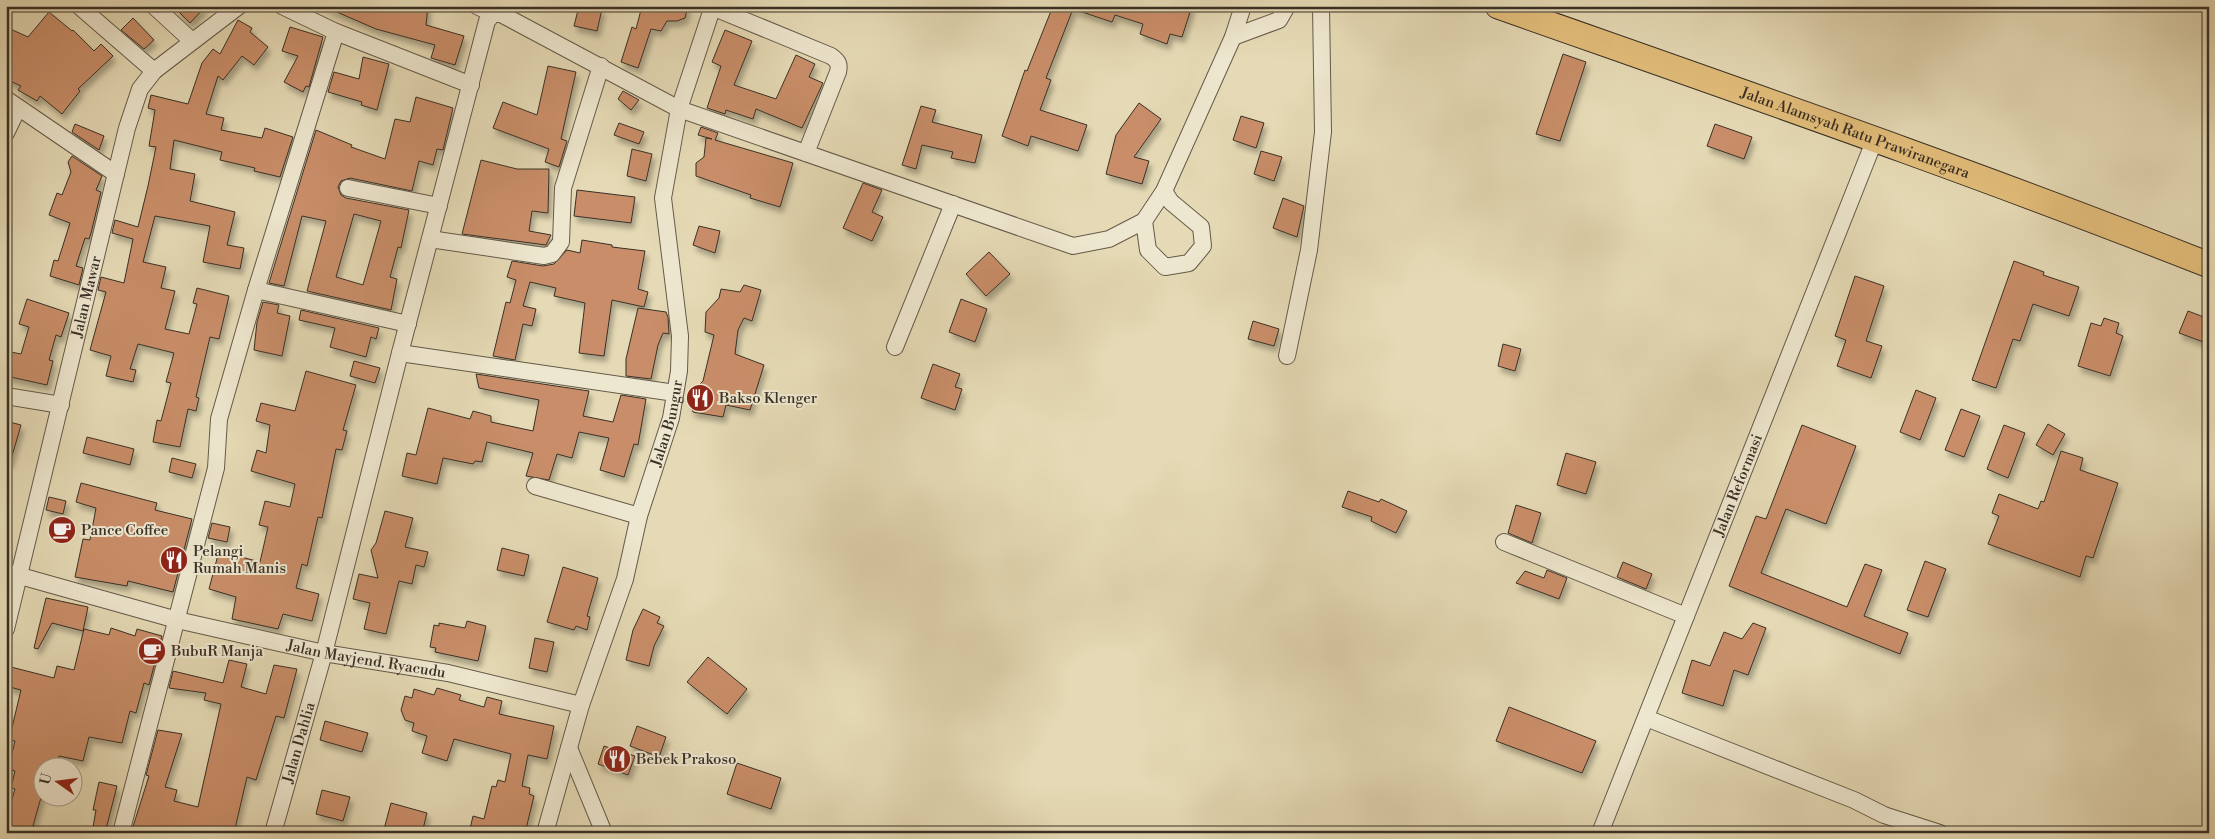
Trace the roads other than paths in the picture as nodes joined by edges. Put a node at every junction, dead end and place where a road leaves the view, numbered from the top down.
1 (79, 6) edge
2 (154, 6) edge
3 (239, 6) edge
4 (282, 6) edge
5 (477, 6) edge
6 (1243, 6) edge
7 (1286, 6) edge
8 (1322, 6) edge
9 (1498, 6) edge
10 (712, 7) edge
11 (493, 14) junction
12 (336, 32) junction
13 (1233, 37) junction
14 (192, 41) junction
15 (601, 66) junction
16 (154, 71) junction
17 (471, 85) junction
18 (12, 103) edge
19 (679, 109) junction
20 (6, 133) edge
21 (1874, 139) junction
22 (806, 153) junction
23 (116, 174) junction
24 (348, 188) dead end
25 (1164, 191) junction
26 (953, 204) junction
27 (439, 206) junction
28 (1144, 221) junction
29 (430, 239) junction
30 (2209, 265) edge
31 (256, 290) junction
32 (408, 324) junction
33 (895, 347) dead end
34 (400, 353) junction
35 (1287, 356) dead end
36 (675, 393) junction
37 (6, 396) edge
38 (61, 405) junction
39 (536, 486) dead end
40 (639, 516) junction
41 (1504, 542) dead end
42 (13, 574) edge
43 (1686, 616) junction
44 (177, 620) junction
45 (6, 629) edge
46 (324, 652) junction
47 (581, 705) junction
48 (1646, 718) junction
49 (569, 748) junction
50 (121, 833) edge
51 (273, 833) edge
52 (545, 833) edge
53 (604, 833) edge
54 (1600, 833) edge
55 (1940, 833) edge

1 - 16 street
2 - 14 street
3 - 14 street, Jalan Mawar
4 - 12 street
5 - 11 street
6 - 13 street
7 - 13 street
8 - 35 street
9 - 21 main road, Jalan Alamsyah Ratu Prawiranegara
10 - 19 street, Jalan Bungur
10 - 22 street
11 - 15 street
11 - 17 street, Jalan Dahlia
12 - 17 street
12 - 31 street
13 - 25 street
14 - 16 street, Jalan Mawar
15 - 19 street
15 - 29 street
16 - 23 street, Jalan Mawar
17 - 27 street, Jalan Dahlia
18 - 20 street
18 - 23 street
19 - 22 street
19 - 36 street, Jalan Bungur
21 - 30 main road, Jalan Alamsyah Ratu Prawiranegara
21 - 43 street, Jalan Reformasi
22 - 26 street
23 - 38 street, Jalan Mawar
24 - 27 street
25 - 28 street
25 - 28 street
26 - 28 street
26 - 33 street
27 - 29 street, Jalan Dahlia
29 - 32 street, Jalan Dahlia
31 - 32 street
31 - 44 street
32 - 34 street, Jalan Dahlia
34 - 36 street
34 - 46 street, Jalan Dahlia
36 - 40 street, Jalan Bungur
37 - 38 street
38 - 42 street, Jalan Mawar
39 - 40 street
40 - 47 street, Jalan Bungur
41 - 43 street
42 - 44 street, Jalan Mayjend. Ryacudu
42 - 45 street, Jalan Mawar
43 - 48 street, Jalan Reformasi
44 - 46 street, Jalan Mayjend. Ryacudu
44 - 50 street
46 - 47 street, Jalan Mayjend. Ryacudu
46 - 51 street, Jalan Dahlia
47 - 49 street, Jalan Bungur
48 - 54 street, Jalan Reformasi
48 - 55 street
49 - 52 street, Jalan Bungur
49 - 53 street

